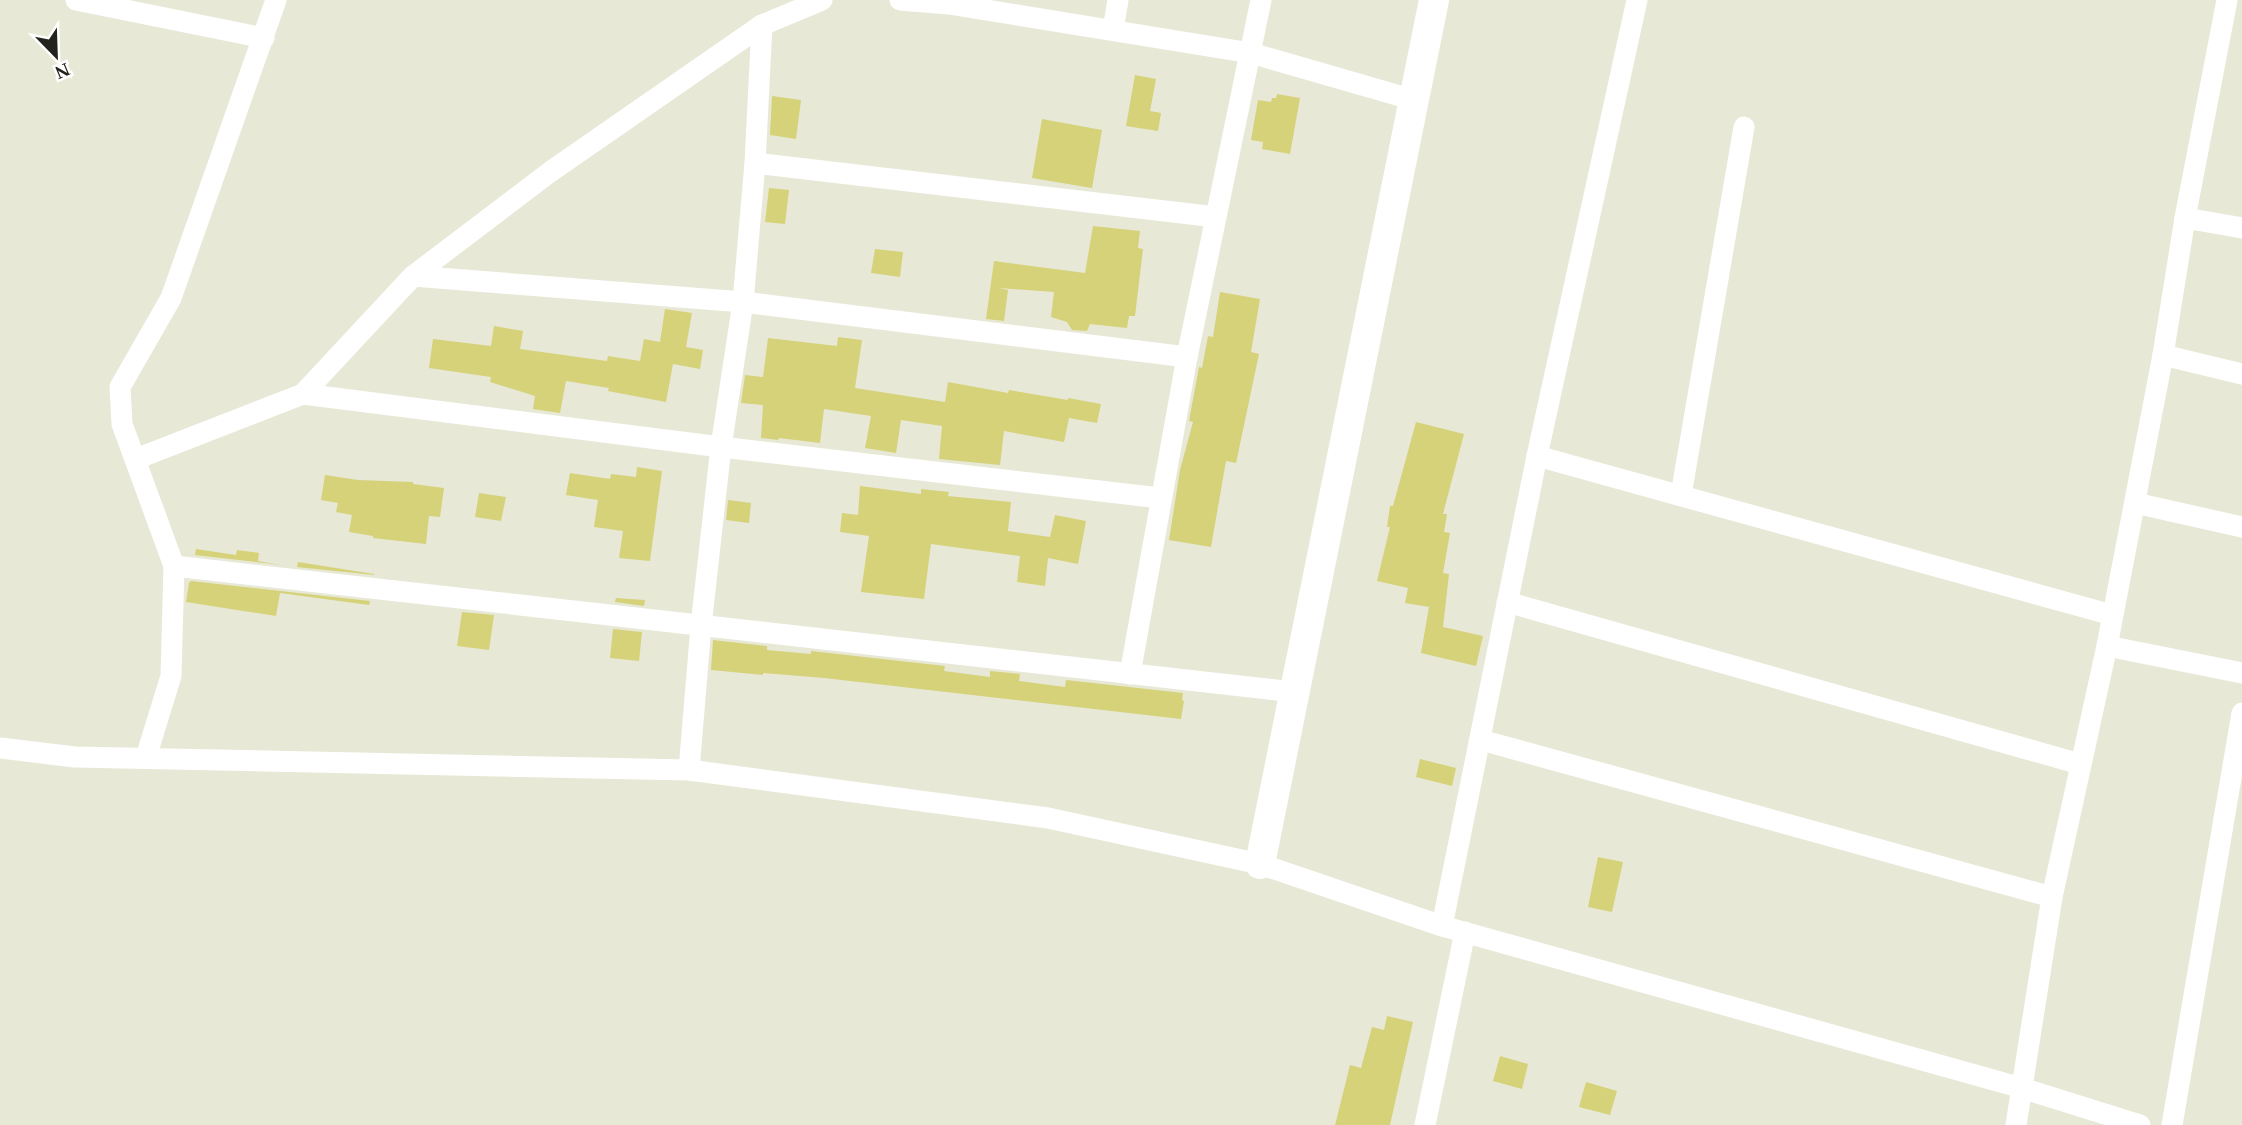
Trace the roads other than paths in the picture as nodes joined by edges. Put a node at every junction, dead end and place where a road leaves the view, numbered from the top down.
1 (276, 0) edge
2 (822, 0) edge
3 (900, 0) edge
4 (1118, 0) edge
5 (1261, 0) edge
6 (1434, 0) edge
7 (1637, 0) edge
8 (2227, 0) edge
9 (85, 1) edge
10 (949, 2) edge
11 (762, 24) junction
12 (1112, 30) junction
13 (264, 38) junction
14 (1251, 53) junction
15 (1414, 100) junction
16 (1745, 127) dead end
17 (755, 163) junction
18 (1216, 217) junction
19 (2185, 218) junction
20 (2242, 228) edge
21 (413, 276) junction
22 (743, 302) junction
23 (2163, 355) junction
24 (1187, 356) junction
25 (2242, 374) edge
26 (303, 394) junction
27 (722, 447) junction
28 (1537, 456) junction
29 (136, 459) junction
30 (1681, 495) junction
31 (1160, 499) junction
32 (2135, 503) junction
33 (2242, 527) edge
34 (174, 566) junction
35 (1507, 602) junction
36 (2112, 615) junction
37 (701, 626) junction
38 (2107, 646) junction
39 (2242, 673) edge
40 (1130, 674) junction
41 (1294, 692) junction
42 (2242, 713) edge
43 (1481, 740) junction
44 (0, 748) edge
45 (146, 757) junction
46 (2080, 764) junction
47 (689, 770) junction
48 (1260, 864) junction
49 (2052, 897) junction
50 (1442, 926) junction
51 (1465, 932) junction
52 (2022, 1088) junction
53 (1427, 1125) edge
54 (2016, 1125) edge
55 (2140, 1125) edge
56 (2172, 1125) edge

1 - 13 street
2 - 11 street
3 - 10 street
4 - 12 street
5 - 14 street
6 - 15 street
7 - 28 street
8 - 19 street
9 - 13 street
10 - 12 street
11 - 17 street
11 - 21 street
12 - 14 street
13 - 29 street
14 - 15 street
14 - 18 street
15 - 41 street
16 - 30 street
17 - 18 street
17 - 22 street
18 - 24 street
19 - 20 street
19 - 23 street
21 - 22 street
21 - 26 street
22 - 24 street
22 - 27 street
23 - 25 street
23 - 32 street
24 - 31 street
26 - 27 street
26 - 29 street
27 - 31 street
27 - 37 street
28 - 30 street
28 - 35 street
29 - 34 street
30 - 36 street
31 - 40 street
32 - 33 street
32 - 36 street
34 - 37 street
34 - 45 street
35 - 43 street
35 - 46 street
36 - 38 street
37 - 40 street
37 - 47 street
38 - 39 street
38 - 46 street
40 - 41 street
41 - 48 street
42 - 56 street
43 - 49 street
43 - 50 street
44 - 45 street
45 - 47 street
46 - 49 street
47 - 48 street
48 - 50 street
49 - 52 street
50 - 51 street
51 - 52 street
51 - 53 street
52 - 54 street
52 - 55 street

